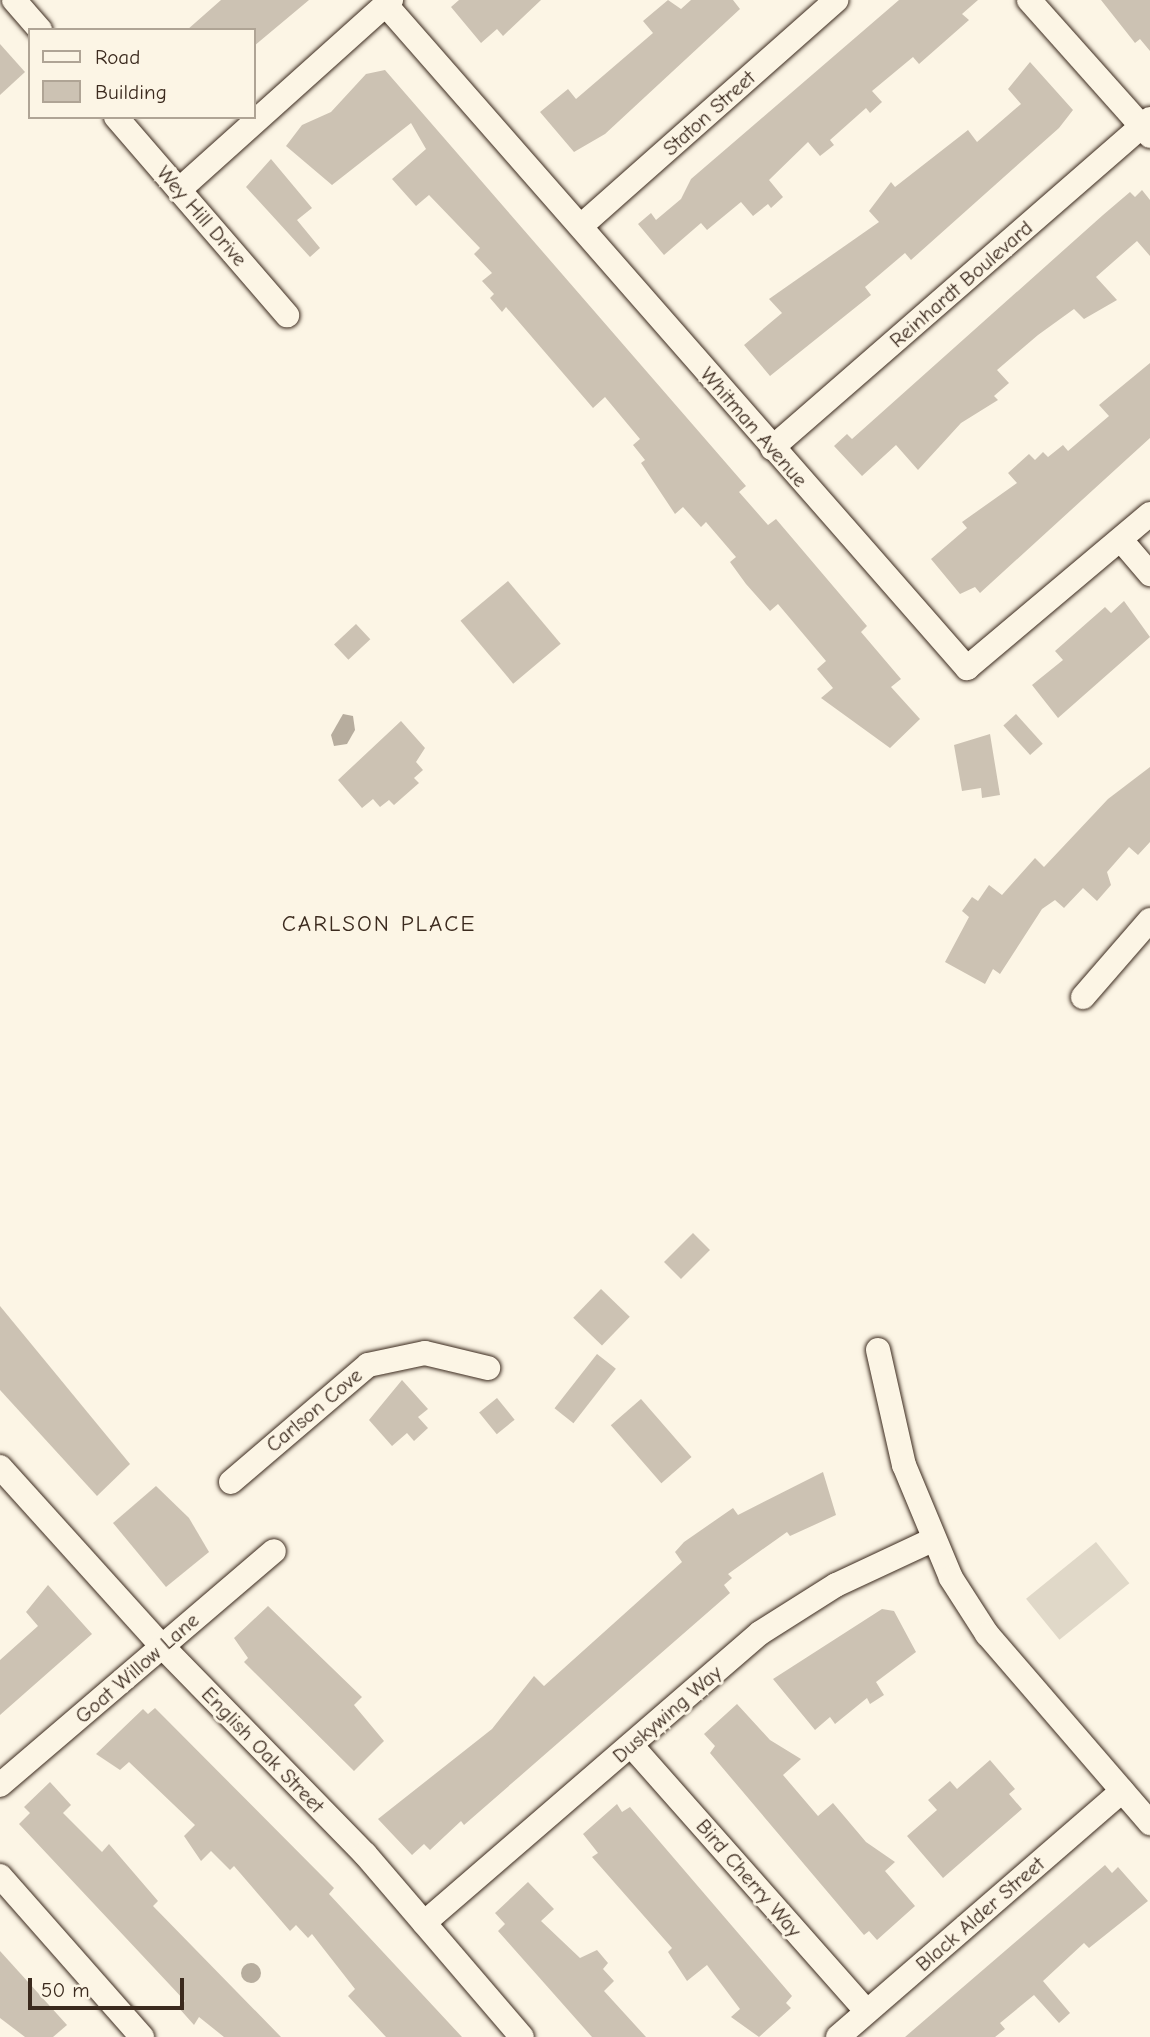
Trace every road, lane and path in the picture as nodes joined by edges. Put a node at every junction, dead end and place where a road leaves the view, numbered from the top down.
1 (14, 0) edge
2 (836, 0) edge
3 (1029, 0) edge
4 (389, 2) edge
5 (38, 28) edge
6 (118, 119) edge
7 (1147, 128) edge
8 (179, 190) junction
9 (581, 226) junction
10 (288, 315) dead end
11 (772, 448) junction
12 (1150, 514) edge
13 (1121, 540) junction
14 (1150, 574) edge
15 (1150, 920) edge
16 (1083, 997) dead end
17 (878, 1350) dead end
18 (488, 1368) dead end
19 (0, 1467) edge
20 (231, 1482) dead end
21 (932, 1539) junction
22 (274, 1551) dead end
23 (162, 1646) junction
24 (631, 1745) junction
25 (0, 1785) edge
26 (1122, 1791) junction
27 (1150, 1823) edge
28 (0, 1876) edge
29 (424, 1923) junction
30 (867, 2012) junction
31 (142, 2037) edge
32 (522, 2037) edge
33 (838, 2037) edge

1 - 5 street
2 - 9 street, Staton Street
3 - 7 street
4 - 8 street
4 - 9 street, Whitman Avenue
6 - 8 street, Wey Hill Drive
7 - 11 street, Reinhardt Boulevard
8 - 10 street, Wey Hill Drive
9 - 11 street, Whitman Avenue
11 - 13 street, Whitman Avenue
12 - 13 street, Whitman Avenue
13 - 14 street
15 - 16 street
17 - 21 street
18 - 20 street, Carlson Cove
19 - 23 street, English Oak Street
21 - 24 street, Duskywing Way
21 - 26 street
22 - 23 street, Goat Willow Lane
23 - 25 street, Goat Willow Lane
23 - 29 street, English Oak Street
24 - 29 street, Duskywing Way
24 - 30 street, Bird Cherry Way
26 - 27 street
26 - 30 street, Black Alder Street
28 - 31 street
29 - 32 street, English Oak Street
30 - 33 street, Black Alder Street

